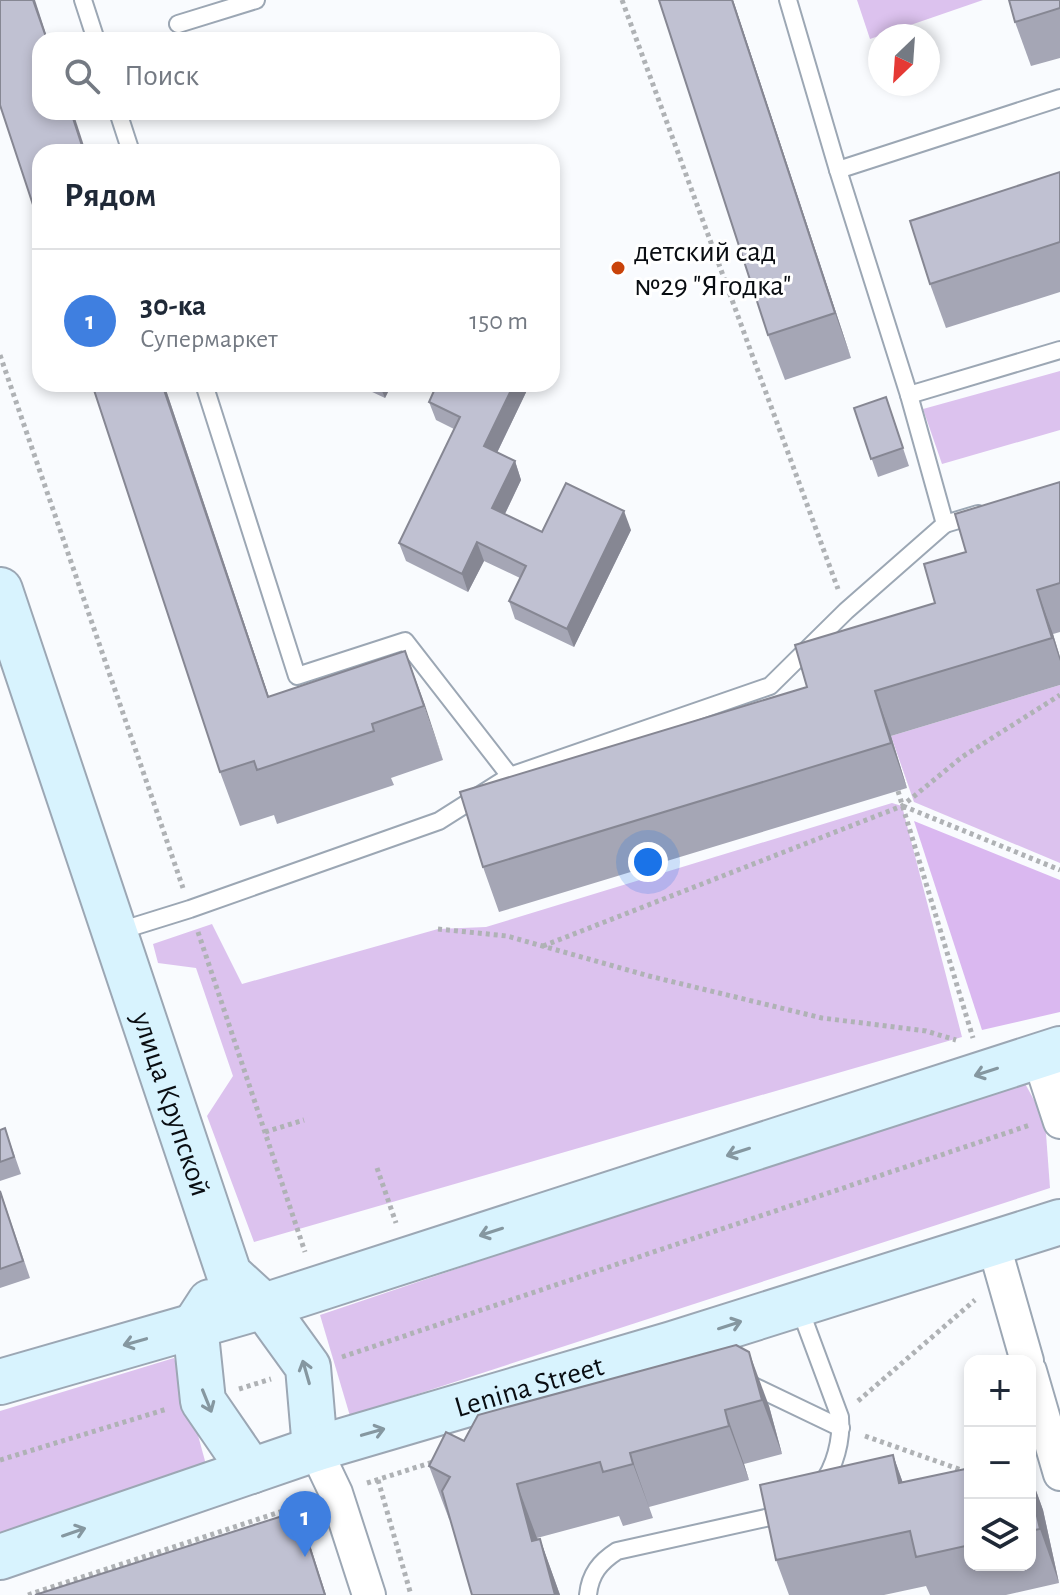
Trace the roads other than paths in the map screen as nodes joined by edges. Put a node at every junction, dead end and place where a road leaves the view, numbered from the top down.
1 (83, 0) edge
2 (256, 0) edge
3 (788, 0) edge
4 (178, 24) dead end
5 (93, 32) edge
6 (1060, 98) edge
7 (121, 120) edge
8 (128, 144) edge
9 (838, 170) junction
10 (1060, 350) edge
11 (207, 392) edge
12 (909, 395) junction
13 (988, 511) edge
14 (945, 524) junction
15 (0, 590) edge
16 (510, 776) junction
17 (114, 932) junction
18 (1049, 1052) edge
19 (1045, 1123) edge
20 (1060, 1222) edge
21 (998, 1259) junction
22 (229, 1274) junction
23 (798, 1303) junction
24 (264, 1306) junction
25 (195, 1325) junction
26 (1025, 1355) edge
27 (730, 1375) edge
28 (0, 1382) edge
29 (1036, 1392) edge
30 (840, 1422) junction
31 (315, 1449) junction
32 (251, 1471) junction
33 (1060, 1474) edge
34 (0, 1557) edge
35 (369, 1595) edge
36 (588, 1595) edge

1 - 5 lane
2 - 4 lane
3 - 9 lane
6 - 9 lane
7 - 8 lane
9 - 12 lane
10 - 12 lane
11 - 16 lane
12 - 14 lane
13 - 14 lane
14 - 16 lane
15 - 17 main road, улица Крупской
16 - 17 lane
17 - 22 main road, улица Крупской
18 - 19 street
18 -> 24 main road
20 - 21 main road, Lenina Street
21 - 23 main road, Lenina Street
21 - 26 street
22 - 24 main road, улица Крупской
22 - 25 main road
23 - 30 lane
31 -> 23 main road, Lenina Street
24 - 25 main road
31 -> 24 main road, улица Крупской
25 -> 28 main road
25 - 32 main road
27 - 30 lane
29 - 33 street
30 - 36 lane
31 - 32 main road, Lenina Street
31 - 35 street
34 -> 32 main road, Lenina Street

